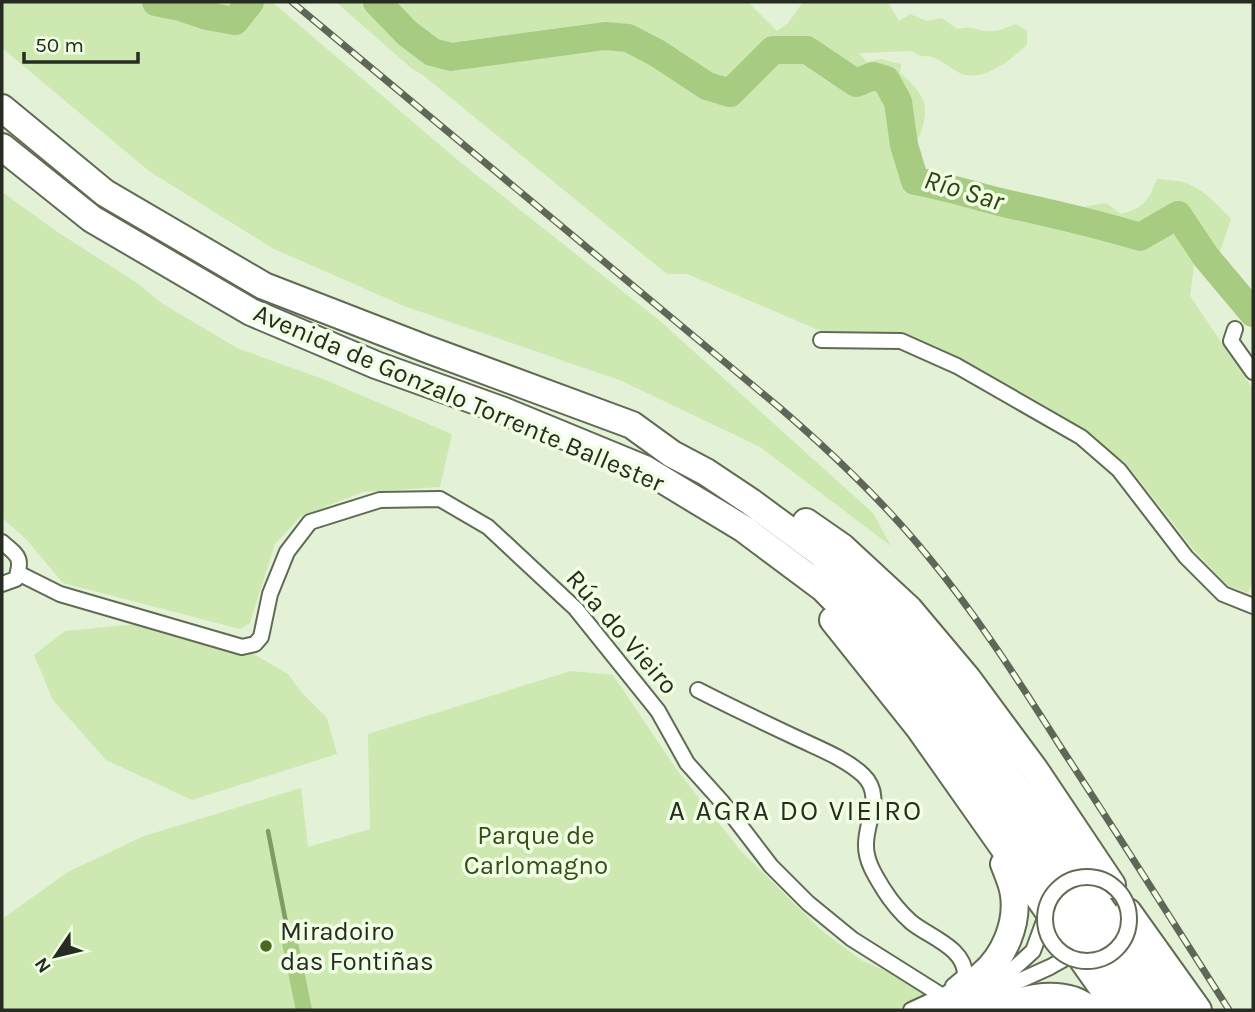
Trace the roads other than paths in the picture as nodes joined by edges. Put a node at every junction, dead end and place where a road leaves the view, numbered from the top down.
1 (2, 108) edge
2 (2, 147) edge
3 (1235, 329) dead end
4 (821, 340) dead end
5 (1253, 372) edge
6 (632, 425) junction
7 (744, 529) junction
8 (2, 542) edge
9 (18, 573) junction
10 (2, 584) edge
11 (1253, 606) edge
12 (698, 691) dead end
13 (996, 839) junction
14 (1112, 885) junction
15 (1128, 912) junction
16 (1044, 921) junction
17 (1068, 957) junction
18 (937, 1003) edge
19 (966, 1008) edge
20 (911, 1010) edge
21 (1002, 1010) edge
22 (1093, 1010) edge
23 (1118, 1010) edge
24 (1145, 1010) edge
25 (1172, 1010) edge
26 (1198, 1010) edge

1 - 6 highway, Avenida de Gonzalo Torrente Ballester
2 - 7 highway, Avenida de Gonzalo Torrente Ballester
3 - 5 street
4 - 11 street
6 - 14 highway
6 - 25 highway, Avenida de Gonzalo Torrente Ballester
7 - 13 highway
7 - 24 highway, Avenida de Gonzalo Torrente Ballester
8 - 9 street
9 - 10 street
9 - 18 street, Rúa do Vieiro
12 - 18 street
13 - 18 highway
13 - 23 highway
14 - 15 street, bridge
14 - 16 street, bridge
15 - 17 street, bridge
15 - 26 highway
16 - 17 street, bridge
16 - 19 street
17 - 19 street
18 - 20 street
21 - 22 highway

